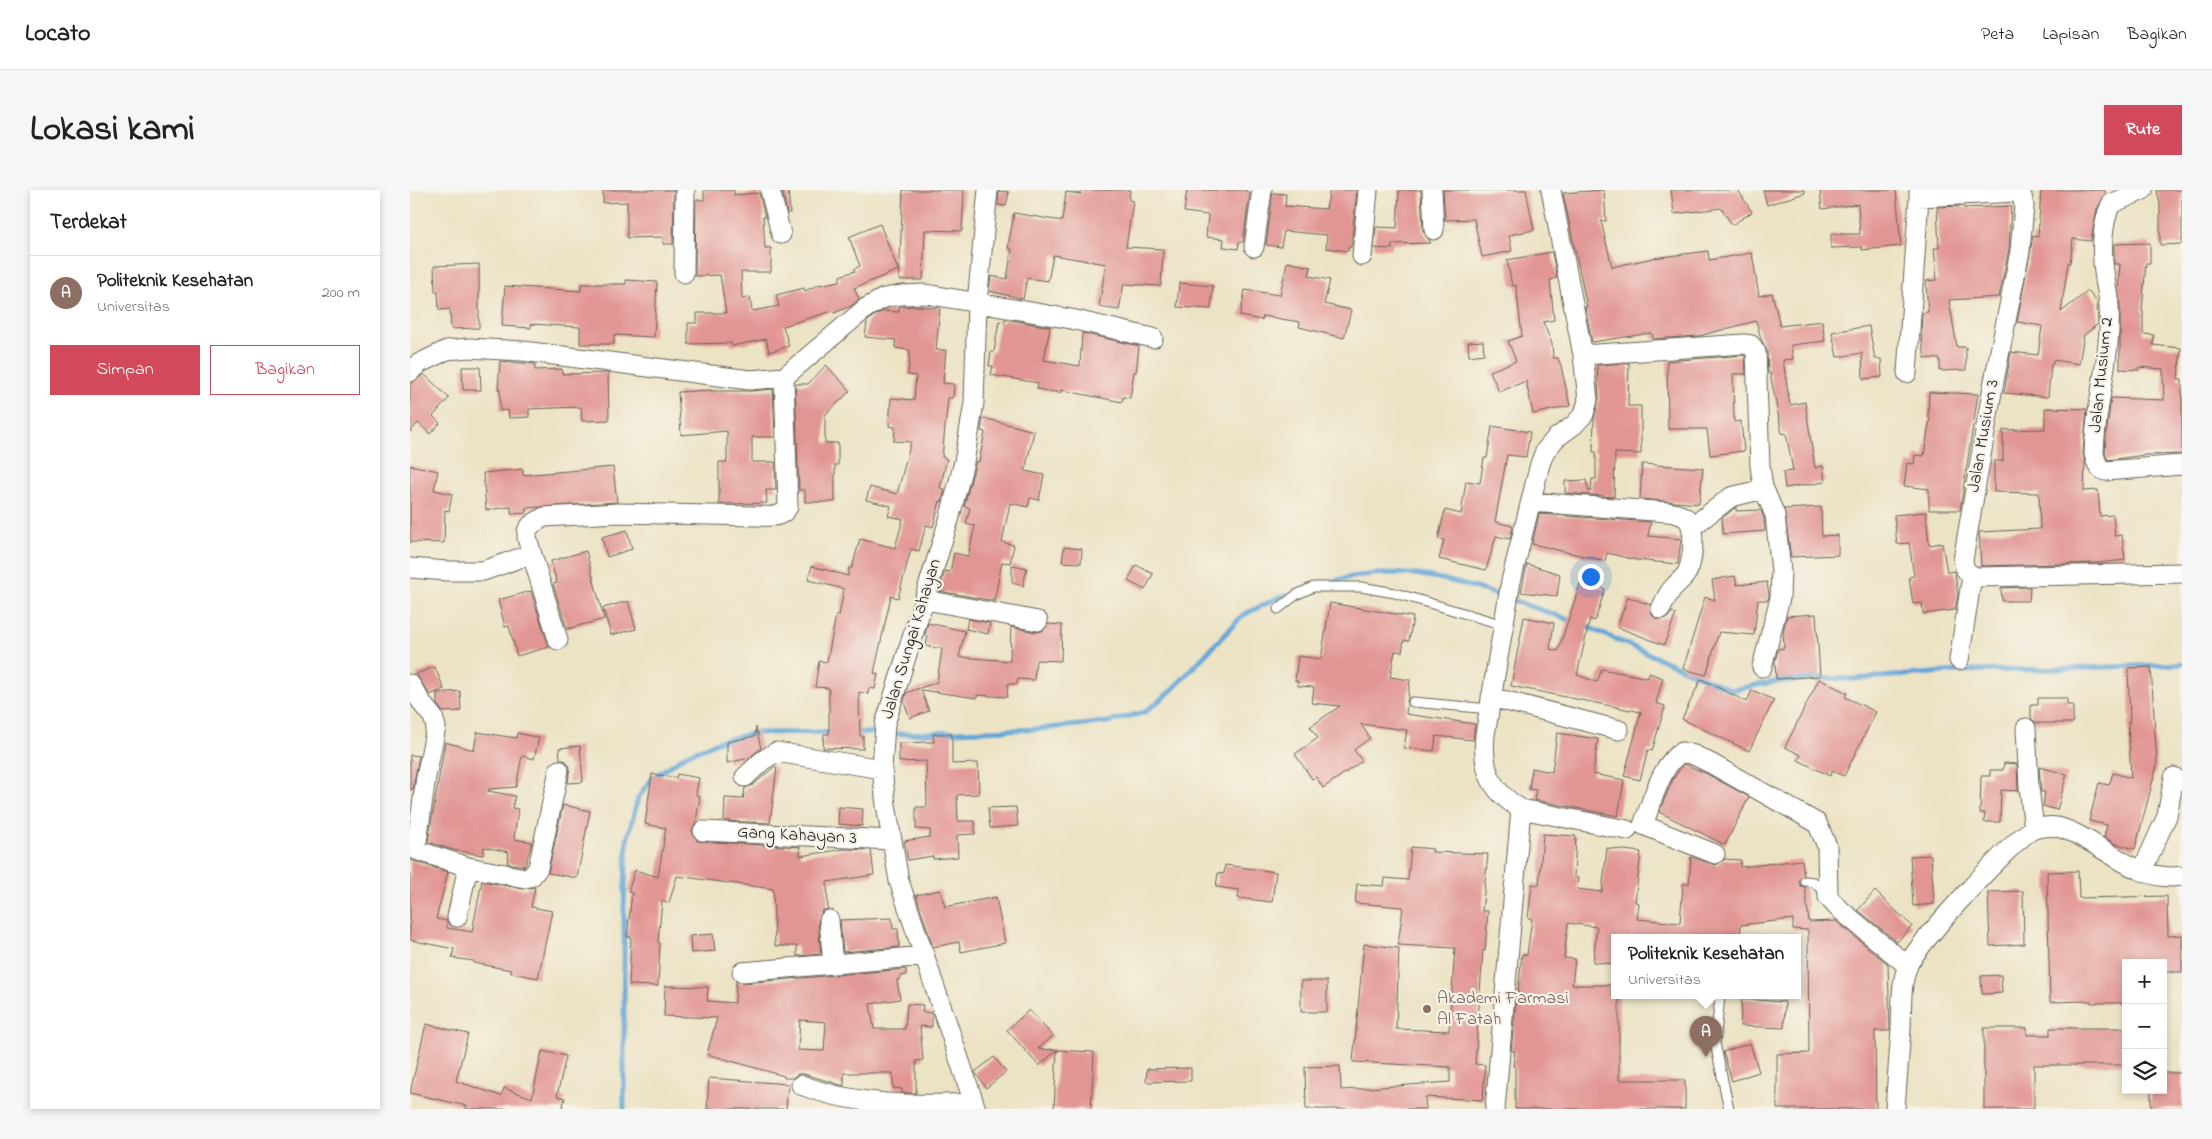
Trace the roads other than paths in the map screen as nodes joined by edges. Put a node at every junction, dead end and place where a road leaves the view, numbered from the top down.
1 (685, 190) edge
2 (770, 190) edge
3 (988, 190) edge
4 (1262, 190) edge
5 (1368, 190) edge
6 (1432, 190) edge
7 (1551, 190) edge
8 (2143, 190) edge
9 (1919, 194) edge
10 (1434, 230) dead end
11 (781, 234) dead end
12 (1254, 247) dead end
13 (1362, 256) dead end
14 (684, 273) dead end
15 (977, 303) junction
16 (1153, 338) dead end
17 (1583, 355) junction
18 (410, 372) edge
19 (1907, 373) dead end
20 (784, 377) junction
21 (2182, 465) edge
22 (1764, 489) junction
23 (1531, 502) junction
24 (1692, 527) junction
25 (532, 554) junction
26 (410, 568) edge
27 (2182, 574) edge
28 (1972, 576) junction
29 (926, 600) junction
30 (1278, 609) dead end
31 (1661, 609) dead end
32 (1505, 616) junction
33 (1038, 621) dead end
34 (558, 640) dead end
35 (1959, 660) dead end
36 (1762, 667) dead end
37 (410, 684) edge
38 (1413, 702) dead end
39 (1490, 703) junction
40 (2026, 728) dead end
41 (1619, 730) dead end
42 (882, 769) junction
43 (559, 770) dead end
44 (745, 777) dead end
45 (2174, 777) dead end
46 (1521, 809) junction
47 (2034, 829) junction
48 (1627, 830) dead end
49 (703, 831) dead end
50 (891, 840) junction
51 (413, 849) edge
52 (1714, 854) dead end
53 (468, 867) junction
54 (2142, 871) junction
55 (2182, 876) edge
56 (1805, 881) dead end
57 (1828, 897) junction
58 (457, 917) dead end
59 (829, 920) dead end
60 (925, 956) junction
61 (833, 965) junction
62 (1908, 966) junction
63 (742, 972) dead end
64 (1720, 999) edge
65 (800, 1085) dead end
66 (975, 1106) edge
67 (1495, 1109) edge
68 (1729, 1109) edge
69 (1895, 1109) edge

1 - 14 street
2 - 11 street
3 - 15 street, Jalan Sungai Kahayan
4 - 12 street
5 - 13 street
6 - 10 street
7 - 17 street
8 - 21 street, Jalan Musium 2
9 - 19 street
9 - 28 street, Jalan Musium 3
15 - 16 street
15 - 20 street
15 - 29 street, Jalan Sungai Kahayan
17 - 22 street
17 - 23 street
18 - 20 street
20 - 25 street
22 - 24 street
22 - 36 street
23 - 24 street
23 - 32 street
24 - 31 street
25 - 26 street
25 - 34 street
27 - 28 street
28 - 35 street
29 - 33 street
29 - 42 street, Jalan Sungai Kahayan
30 - 32 lane
32 - 39 street
37 - 51 street
38 - 39 lane
39 - 41 street
39 - 46 street
40 - 47 street
42 - 44 street
42 - 50 street, Jalan Sungai Kahayan
43 - 53 street
45 - 54 street
46 - 48 street
46 - 67 street
47 - 54 street
47 - 62 street
49 - 50 street, Gang Kahayan 3
50 - 60 street, Jalan Sungai Kahayan
51 - 53 street
52 - 57 street
53 - 58 street
54 - 55 street
56 - 57 lane
57 - 62 street
59 - 61 street
60 - 61 street
60 - 66 street, Jalan Sungai Kahayan
61 - 63 street
62 - 69 street
64 - 68 lane
65 - 66 street

